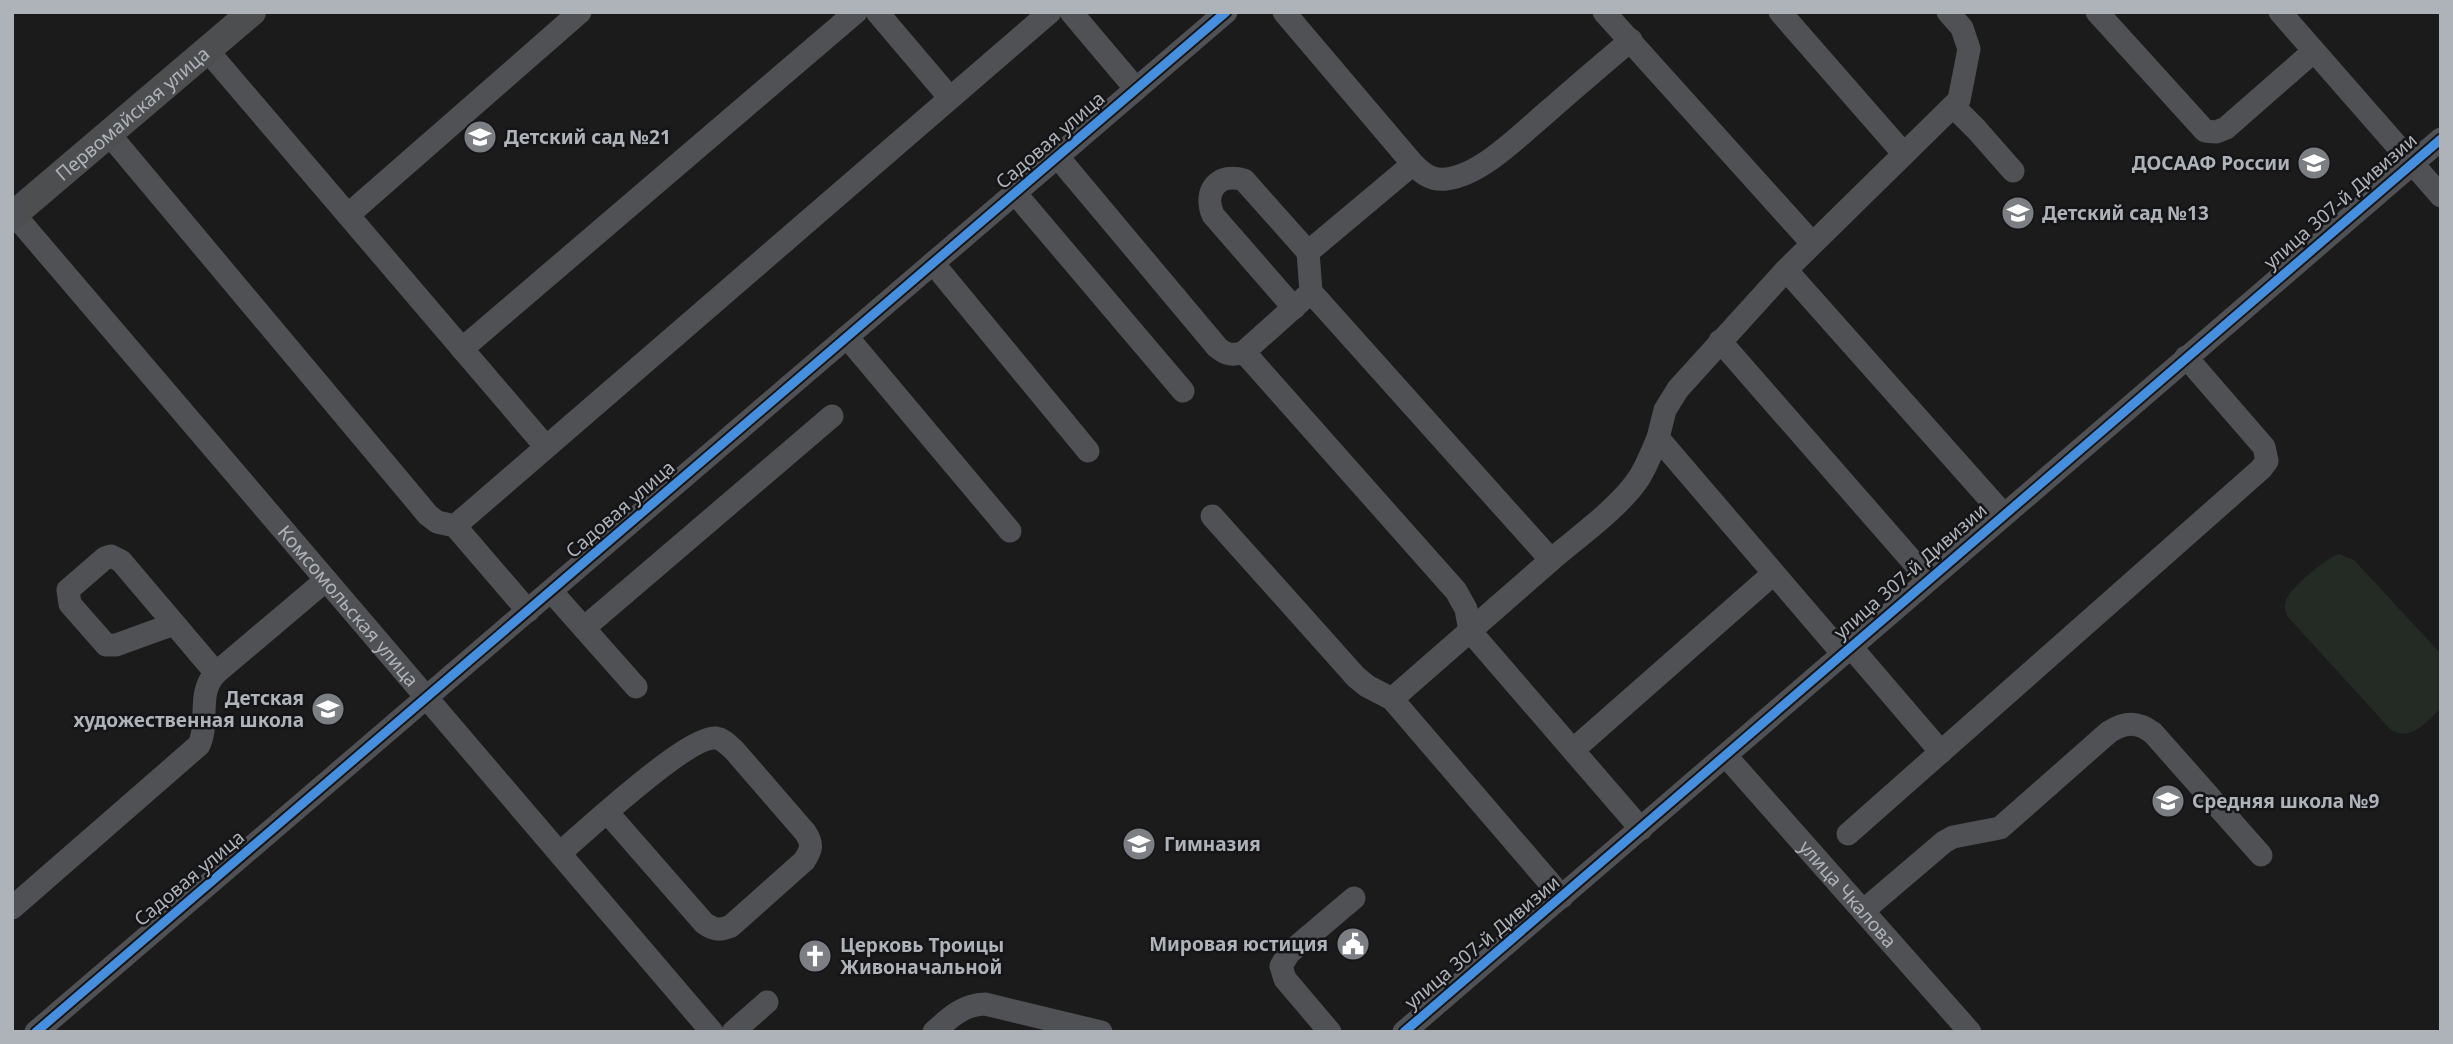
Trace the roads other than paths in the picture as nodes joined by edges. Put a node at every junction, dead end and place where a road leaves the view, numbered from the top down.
1 (251, 12) edge
2 (580, 12) edge
3 (856, 12) edge
4 (877, 12) edge
5 (1050, 12) edge
6 (1071, 12) edge
7 (1226, 12) edge
8 (1284, 12) edge
9 (1780, 12) edge
10 (1948, 12) edge
11 (2097, 12) edge
12 (2280, 12) edge
13 (1611, 15) edge
14 (1631, 40) junction
15 (207, 50) junction
16 (2314, 51) junction
17 (1136, 89) junction
18 (950, 98) junction
19 (1954, 107) junction
20 (109, 134) junction
21 (2441, 139) edge
22 (1904, 154) junction
23 (1057, 156) junction
24 (2412, 163) junction
25 (1413, 164) junction
26 (2013, 171) dead end
27 (1014, 193) junction
28 (2441, 196) edge
29 (13, 215) edge
30 (348, 215) junction
31 (1812, 243) junction
32 (1308, 252) junction
33 (933, 263) junction
34 (1786, 270) junction
35 (1303, 300) junction
36 (847, 337) junction
37 (1720, 341) junction
38 (462, 349) junction
39 (1244, 352) junction
40 (2186, 357) junction
41 (1183, 391) dead end
42 (832, 416) dead end
43 (1658, 438) junction
44 (546, 447) junction
45 (1088, 451) dead end
46 (2003, 514) junction
47 (1212, 516) dead end
48 (455, 526) junction
49 (1010, 531) dead end
50 (1551, 560) junction
51 (1773, 574) junction
52 (1928, 579) junction
53 (326, 580) junction
54 (551, 591) junction
55 (528, 611) junction
56 (174, 624) junction
57 (584, 628) junction
58 (1470, 631) junction
59 (1847, 650) junction
60 (216, 673) junction
61 (636, 687) dead end
62 (427, 698) junction
63 (1392, 699) junction
64 (1573, 750) junction
65 (1941, 751) junction
66 (1726, 756) junction
67 (607, 812) junction
68 (1642, 829) junction
69 (1848, 834) dead end
70 (560, 853) junction
71 (2261, 855) dead end
72 (1562, 897) junction
73 (1354, 898) dead end
74 (12, 908) edge
75 (1863, 911) junction
76 (767, 1002) dead end
77 (36, 1032) edge
78 (712, 1032) edge
79 (733, 1032) edge
80 (934, 1032) edge
81 (1101, 1032) edge
82 (1330, 1032) edge
83 (1404, 1032) edge
84 (1970, 1032) edge

1 - 15 main road, Первомайская улица
2 - 30 street
3 - 38 street
4 - 18 street
5 - 18 street
6 - 17 street
7 - 17 street, Садовая улица
8 - 25 street
9 - 22 street
10 - 19 street
11 - 16 street
12 - 16 street
13 - 14 street
14 - 25 street
14 - 31 street
15 - 20 main road, Первомайская улица
15 - 30 street
16 - 24 street
17 - 23 street, Садовая улица
18 - 44 street
19 - 22 street
19 - 26 street
20 - 29 main road, Первомайская улица
20 - 48 street
21 - 24 street, улица 307-й Дивизии
22 - 31 street
23 - 27 street, Садовая улица
23 - 39 street
24 - 28 street
24 - 40 street, улица 307-й Дивизии
25 - 32 street
27 - 33 street, Садовая улица
27 - 41 street
29 - 53 street, Комсомольская улица
30 - 38 street
31 - 34 street
32 - 35 street
32 - 35 street
33 - 36 street, Садовая улица
33 - 45 street
34 - 37 street
34 - 46 street
35 - 39 street
35 - 50 street
36 - 49 street
36 - 54 street, Садовая улица
37 - 43 street
37 - 52 street
38 - 44 street
39 - 58 street
40 - 46 street, улица 307-й Дивизии
40 - 65 street
42 - 57 street
43 - 50 street
43 - 51 street
44 - 48 street
46 - 52 street, улица 307-й Дивизии
47 - 63 street
48 - 55 street
50 - 58 street
51 - 59 street
51 - 64 street
52 - 59 street, улица 307-й Дивизии
53 - 60 street
53 - 62 street, Комсомольская улица
54 - 55 street, Садовая улица
54 - 57 street
55 - 62 street, Садовая улица
56 - 56 street
56 - 60 street
57 - 61 street
58 - 63 street
58 - 64 street
59 - 65 street
59 - 66 street, улица 307-й Дивизии
60 - 74 street
62 - 70 street, Комсомольская улица
62 - 77 street, Садовая улица
63 - 72 street
64 - 68 street
65 - 69 street
66 - 68 street, улица 307-й Дивизии
66 - 75 street, улица Чкалова
67 - 67 street
67 - 70 street
68 - 72 street, улица 307-й Дивизии
70 - 78 street, Комсомольская улица
71 - 75 street
72 - 83 street, улица 307-й Дивизии
73 - 82 street
75 - 84 street, улица Чкалова
76 - 79 street
80 - 81 street

